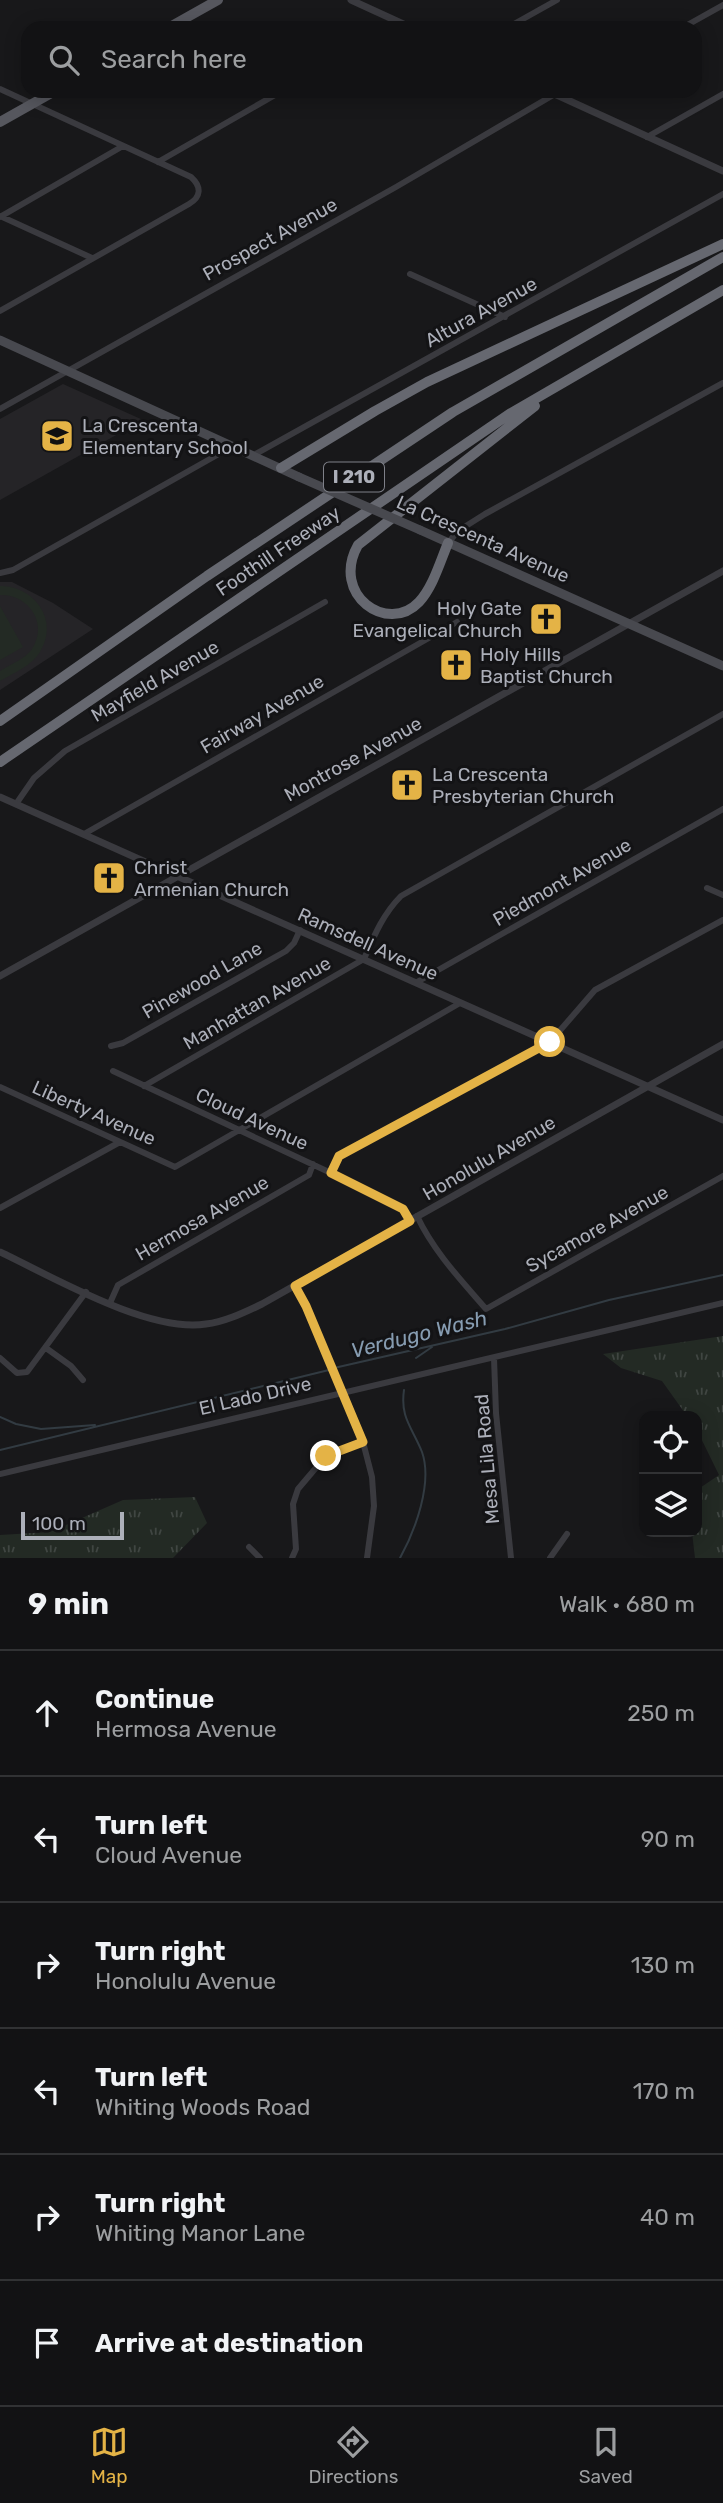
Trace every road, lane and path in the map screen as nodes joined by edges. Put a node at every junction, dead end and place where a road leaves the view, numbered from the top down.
1 (218, 0) edge
2 (351, 0) edge
3 (557, 0) edge
4 (723, 5) edge
5 (180, 21) edge
6 (397, 21) edge
7 (520, 21) edge
8 (694, 21) edge
9 (0, 89) edge
10 (723, 94) edge
11 (43, 98) edge
12 (270, 98) edge
13 (547, 98) edge
14 (563, 98) edge
15 (32, 104) junction
16 (0, 122) edge
17 (647, 137) junction
18 (123, 146) junction
19 (158, 162) junction
20 (723, 171) edge
21 (723, 194) edge
22 (0, 216) edge
23 (723, 243) edge
24 (723, 257) edge
25 (92, 258) junction
26 (410, 274) dead end
27 (723, 290) edge
28 (0, 311) edge
29 (505, 317) junction
30 (0, 340) edge
31 (67, 371) junction
32 (574, 376) junction
33 (723, 383) edge
34 (0, 409) edge
35 (233, 446) junction
36 (254, 456) junction
37 (281, 468) junction
38 (448, 543) junction
39 (723, 571) edge
40 (0, 573) edge
41 (325, 602) dead end
42 (457, 622) dead end
43 (626, 624) junction
44 (723, 666) edge
45 (723, 713) edge
46 (0, 720) edge
47 (0, 762) edge
48 (0, 797) edge
49 (16, 804) junction
50 (723, 809) edge
51 (85, 834) junction
52 (175, 876) junction
53 (707, 888) dead end
54 (723, 895) edge
55 (723, 920) edge
56 (300, 930) junction
57 (364, 959) junction
58 (0, 976) edge
59 (417, 982) junction
60 (460, 1003) junction
61 (550, 1042) junction
62 (723, 1044) edge
63 (111, 1046) dead end
64 (113, 1071) dead end
65 (144, 1086) junction
66 (647, 1086) junction
67 (0, 1087) edge
68 (723, 1120) edge
69 (239, 1130) junction
70 (120, 1142) junction
71 (313, 1164) junction
72 (331, 1173) junction
73 (723, 1176) edge
74 (0, 1208) edge
75 (417, 1216) junction
76 (410, 1221) junction
77 (0, 1252) edge
78 (295, 1286) junction
79 (86, 1292) junction
80 (110, 1303) junction
81 (723, 1303) edge
82 (46, 1348) junction
83 (0, 1358) edge
84 (494, 1358) junction
85 (83, 1380) dead end
86 (342, 1392) junction
87 (363, 1442) junction
88 (0, 1474) edge
89 (567, 1534) dead end
90 (249, 1547) dead end
91 (260, 1558) edge
92 (292, 1558) edge
93 (367, 1558) edge
94 (511, 1558) edge
95 (550, 1558) edge

1 - 5 main road
2 - 6 street
3 - 7 street
4 - 8 street
9 - 15 street
10 - 17 street
11 - 15 main road
12 - 19 street
13 - 31 street, Prospect Avenue
14 - 17 street
15 - 16 main road
15 - 18 street
17 - 20 street
18 - 19 street
18 - 22 street
19 - 25 street
21 - 29 street, Altura Avenue
22 - 25 street
23 - 37 highway
24 - 46 highway, Foothill Freeway / I 210
25 - 28 street
26 - 29 street
27 - 32 highway, Foothill Freeway / I 210
29 - 36 street, Altura Avenue
30 - 31 main road, La Crescenta Avenue
31 - 34 street, Prospect Avenue
31 - 35 main road, La Crescenta Avenue
32 - 38 highway
32 - 47 highway, Foothill Freeway / I 210
33 - 38 street
35 - 36 main road, La Crescenta Avenue
35 - 40 street
36 - 37 main road, La Crescenta Avenue
37 - 38 main road, La Crescenta Avenue, bridge
38 - 43 main road, La Crescenta Avenue
39 - 43 street, Montrose Avenue
41 - 49 street, Mayfield Avenue
42 - 51 street, Fairway Avenue
43 - 44 main road, La Crescenta Avenue
43 - 52 street, Montrose Avenue
45 - 57 street
48 - 49 street, Ramsdell Avenue
49 - 51 street, Ramsdell Avenue
50 - 59 street, Piedmont Avenue
51 - 52 street, Ramsdell Avenue
52 - 56 street, Ramsdell Avenue
52 - 58 street, Montrose Avenue
53 - 54 street
55 - 61 street
56 - 57 street, Ramsdell Avenue
56 - 63 street, Pinewood Lane
57 - 59 street, Ramsdell Avenue
57 - 65 street, Manhattan Avenue
59 - 60 street, Ramsdell Avenue
60 - 61 street, Ramsdell Avenue
60 - 69 street
61 - 66 street, Ramsdell Avenue
61 - 72 street
62 - 66 street, Honolulu Avenue
64 - 65 street, Cloud Avenue
65 - 69 street, Cloud Avenue
66 - 68 street, Ramsdell Avenue
66 - 75 street, Honolulu Avenue
67 - 70 street, Liberty Avenue
69 - 70 street, Liberty Avenue
69 - 71 street, Cloud Avenue
70 - 74 street
71 - 72 street, Cloud Avenue
71 - 80 street, Hermosa Avenue
72 - 76 street, Cloud Avenue
73 - 75 street, Sycamore Avenue
75 - 76 street, Honolulu Avenue
76 - 78 street, Honolulu Avenue
77 - 79 street, Honolulu Avenue
78 - 80 street, Honolulu Avenue
78 - 86 street
79 - 80 street, Honolulu Avenue
79 - 82 street
81 - 84 street, El Lado Drive
82 - 83 street
82 - 85 street
84 - 86 street, El Lado Drive
84 - 94 street, Mesa Lila Road
86 - 87 street
86 - 88 street, El Lado Drive
87 - 92 street
87 - 93 street
89 - 95 street
90 - 91 street

